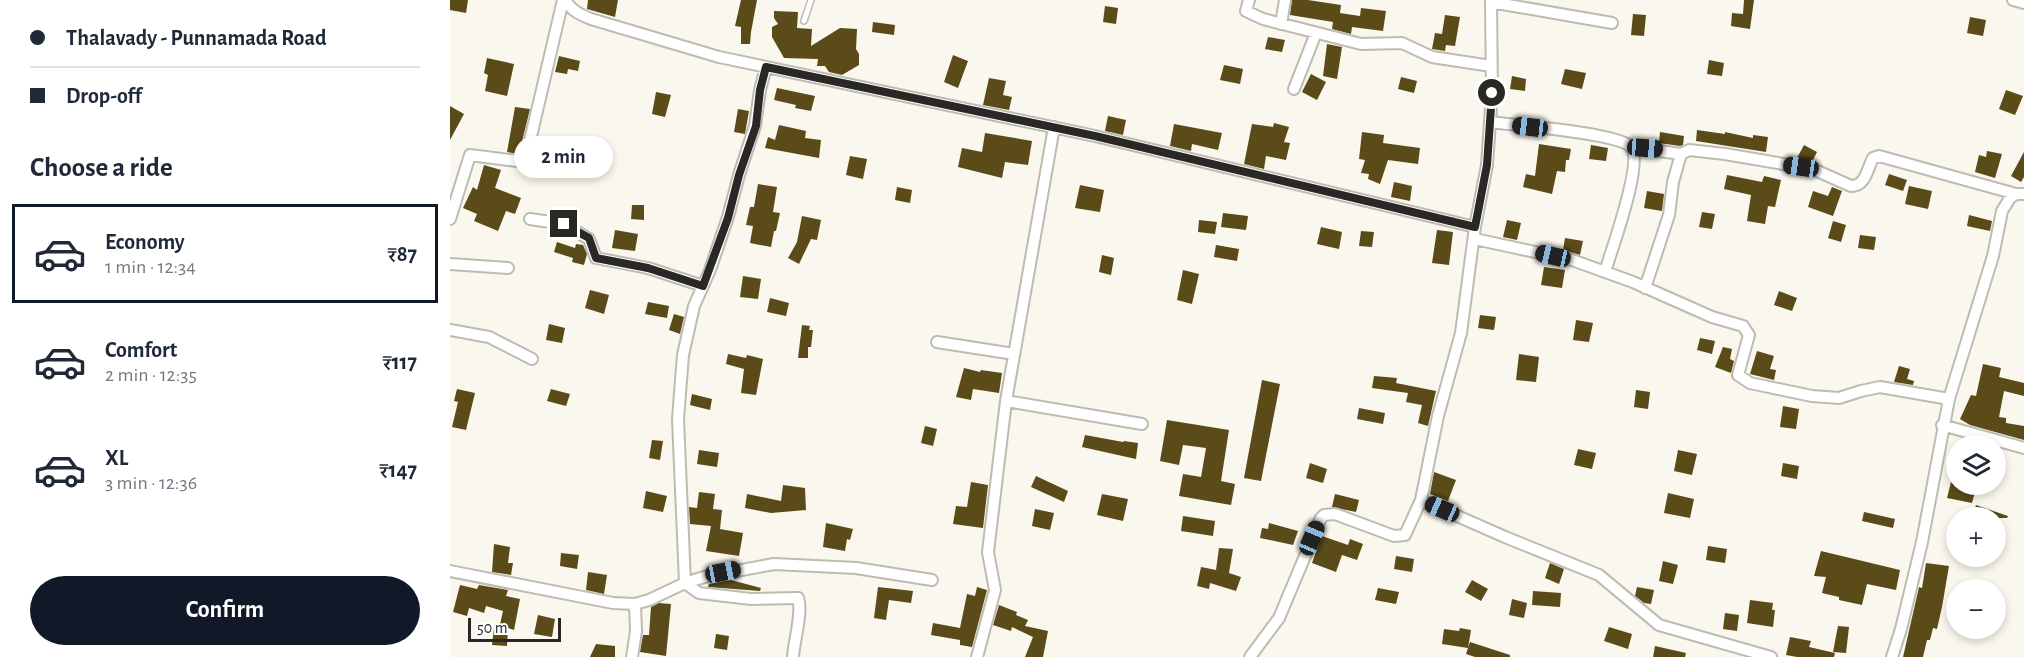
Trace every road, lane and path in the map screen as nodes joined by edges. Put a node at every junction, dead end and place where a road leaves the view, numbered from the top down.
1 (564, 0) edge
2 (811, 0) edge
3 (1249, 0) edge
4 (1285, 0) edge
5 (2013, 0) edge
6 (1491, 1) edge
7 (2024, 3) edge
8 (804, 21) dead end
9 (1612, 23) dead end
10 (1281, 24) junction
11 (1316, 33) junction
12 (1491, 66) junction
13 (766, 67) junction
14 (1294, 89) dead end
15 (1490, 122) junction
16 (1054, 127) junction
17 (1631, 147) junction
18 (1681, 154) junction
19 (2020, 194) edge
20 (450, 219) edge
21 (530, 219) dead end
22 (1475, 227) junction
23 (1475, 238) junction
24 (450, 264) edge
25 (507, 268) dead end
26 (1605, 272) junction
27 (703, 286) junction
28 (1646, 288) junction
29 (450, 330) edge
30 (937, 342) dead end
31 (1014, 354) junction
32 (532, 359) dead end
33 (1949, 399) junction
34 (1006, 401) junction
35 (1142, 424) dead end
36 (1942, 425) junction
37 (2024, 448) edge
38 (1421, 500) junction
39 (450, 571) edge
40 (932, 580) dead end
41 (685, 583) junction
42 (635, 604) junction
43 (632, 657) edge
44 (793, 657) edge
45 (977, 657) edge
46 (1250, 657) edge
47 (1771, 657) edge
48 (1892, 657) edge

1 - 13 street
1 - 20 street
2 - 8 lane
3 - 10 street
4 - 10 street
5 - 7 street
6 - 9 street
6 - 12 street
10 - 11 street
11 - 12 street
11 - 14 street
12 - 15 street
13 - 16 street
13 - 27 street
15 - 17 street
15 - 22 street
16 - 22 street
16 - 31 street
17 - 18 street
17 - 26 street
18 - 19 street
18 - 28 street
19 - 33 street
21 - 27 street
22 - 23 street
23 - 26 street
23 - 38 street
24 - 25 street
26 - 28 street
27 - 41 street
28 - 33 street
29 - 32 street
30 - 31 street
31 - 34 street
33 - 36 street
34 - 35 street
34 - 45 street
36 - 37 street
36 - 48 street
38 - 46 street
38 - 47 street
39 - 42 street
40 - 41 street
41 - 42 street
41 - 44 street
42 - 43 street

